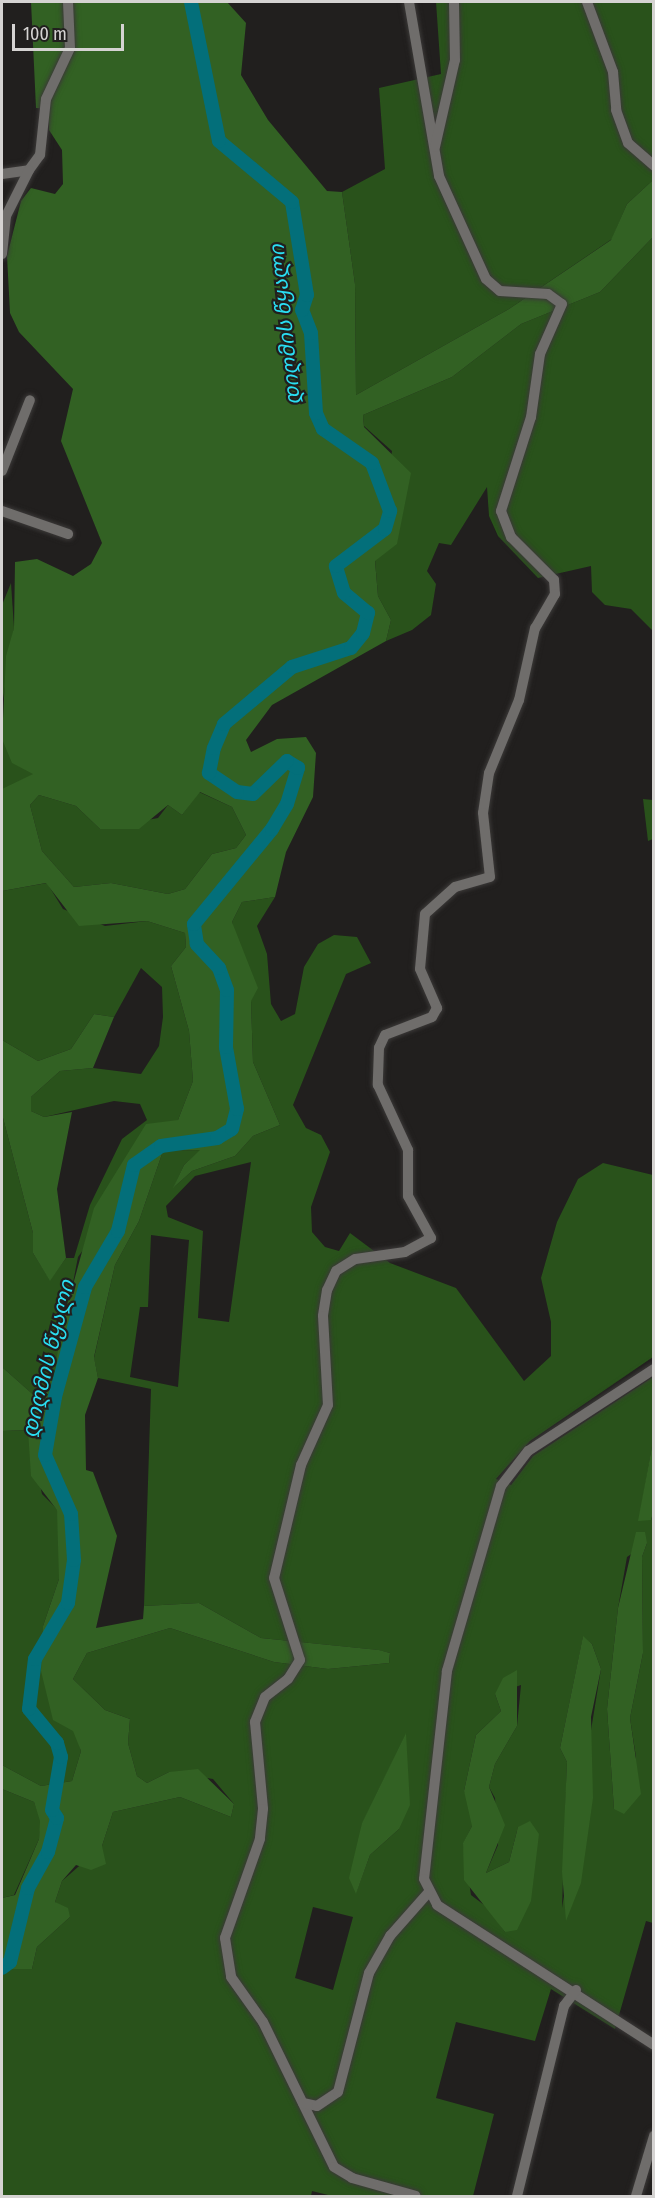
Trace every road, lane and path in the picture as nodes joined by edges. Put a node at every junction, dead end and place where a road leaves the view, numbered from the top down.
1 (68, 2) edge
2 (409, 2) edge
3 (454, 2) edge
4 (587, 2) edge
5 (435, 147) junction
6 (654, 166) edge
7 (29, 170) junction
8 (2, 174) edge
9 (4, 216) edge
10 (2, 254) edge
11 (30, 400) dead end
12 (3, 466) edge
13 (2, 511) edge
14 (68, 534) dead end
15 (654, 1369) edge
16 (428, 1893) junction
17 (576, 1990) junction
18 (654, 2045) edge
19 (303, 2103) junction
20 (654, 2136) edge
21 (416, 2196) edge
22 (517, 2196) edge
23 (636, 2196) edge

1 - 7 street
2 - 5 street
3 - 5 street
4 - 6 street
5 - 19 street
7 - 8 street
7 - 9 street
9 - 10 street
11 - 12 street
13 - 14 street
15 - 16 street
16 - 17 street
16 - 19 street
17 - 18 street
17 - 22 street
19 - 21 street
20 - 23 street

